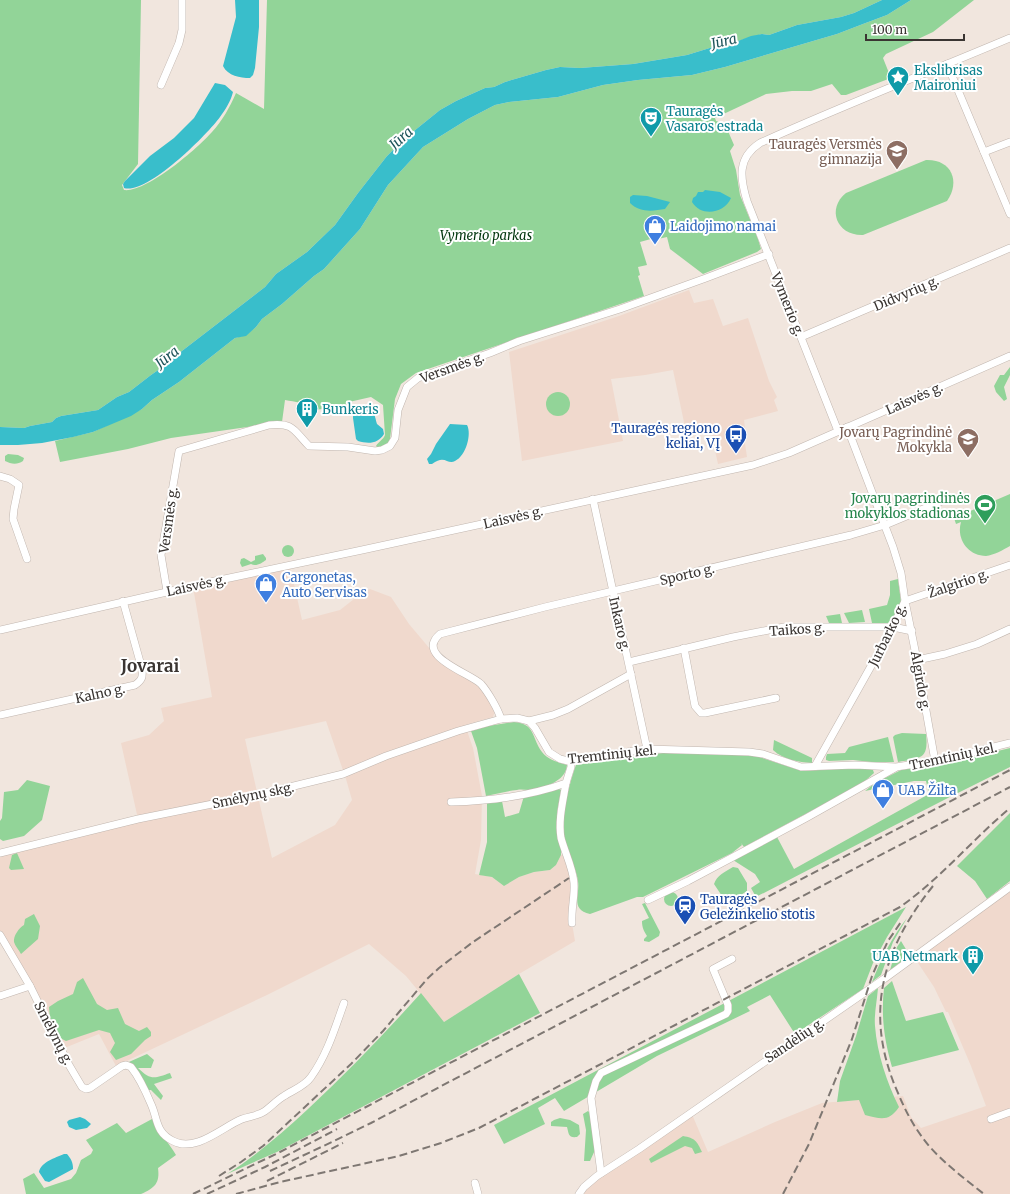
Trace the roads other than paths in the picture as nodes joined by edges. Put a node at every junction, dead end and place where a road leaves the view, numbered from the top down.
1 (182, 0) edge
2 (1010, 38) edge
3 (947, 64) junction
4 (161, 85) dead end
5 (1010, 142) edge
6 (984, 152) junction
7 (1010, 214) edge
8 (1010, 248) edge
9 (769, 254) junction
10 (801, 336) junction
11 (1010, 356) edge
12 (847, 427) junction
13 (838, 431) junction
14 (0, 476) edge
15 (593, 499) junction
16 (940, 502) dead end
17 (885, 525) junction
18 (27, 559) dead end
19 (1010, 565) edge
20 (167, 591) junction
21 (613, 591) junction
22 (123, 601) junction
23 (905, 601) junction
24 (893, 627) junction
25 (1010, 629) edge
26 (0, 630) edge
27 (912, 630) junction
28 (684, 648) junction
29 (917, 660) junction
30 (629, 662) junction
31 (631, 674) junction
32 (776, 698) dead end
33 (0, 715) edge
34 (501, 719) junction
35 (529, 721) junction
36 (1010, 743) edge
37 (647, 749) junction
38 (571, 761) junction
39 (935, 761) junction
40 (815, 766) junction
41 (872, 766) junction
42 (896, 767) junction
43 (875, 778) junction
44 (566, 783) junction
45 (451, 802) dead end
46 (0, 853) edge
47 (1010, 887) edge
48 (648, 900) dead end
49 (572, 923) dead end
50 (0, 935) edge
51 (732, 958) dead end
52 (30, 986) junction
53 (0, 996) edge
54 (344, 1003) dead end
55 (1010, 1112) edge
56 (991, 1119) dead end
57 (601, 1173) junction
58 (475, 1183) dead end
59 (478, 1194) edge
60 (579, 1194) edge

1 - 4 street
2 - 3 street
3 - 6 street
3 - 9 street, Vymerio g.
5 - 6 street
6 - 7 street
8 - 10 street, Didvyrių g.
9 - 10 street, Vymerio g.
9 - 20 street, Versmės g.
10 - 13 street, Vymerio g.
11 - 12 street, Laisvės g.
12 - 13 street, Laisvės g.
12 - 17 street, Jurbarko g.
13 - 15 street, Laisvės g.
14 - 18 street
15 - 20 street, Laisvės g.
15 - 21 street, Inkaro g.
16 - 17 street, Sporto g.
17 - 21 street, Sporto g.
17 - 23 street, Jurbarko g.
19 - 23 street, Žalgirio g.
20 - 22 street, Laisvės g.
21 - 30 street, Inkaro g.
21 - 34 street, Sporto g.
22 - 26 street, Laisvės g.
22 - 33 street, Kalno g.
23 - 24 street, Jurbarko g.
23 - 27 street, Algirdo g.
24 - 27 street, Taikos g.
24 - 28 street, Taikos g.
24 - 40 street, Jurbarko g.
25 - 29 street
27 - 29 street, Algirdo g.
28 - 30 street, Taikos g.
28 - 32 street
29 - 39 street, Algirdo g.
30 - 31 street, Inkaro g.
31 - 35 street
31 - 37 street, Inkaro g.
34 - 35 street
34 - 46 street, Smėlynų skg.
35 - 38 street, Tremtinių kel.
36 - 39 street, Tremtinių kel.
37 - 38 street, Tremtinių kel.
37 - 40 street, Tremtinių kel.
38 - 44 street
39 - 42 street, Tremtinių kel.
40 - 41 street, Tremtinių kel.
41 - 42 street, Tremtinių kel.
41 - 43 street
42 - 43 street, Tremtinių kel.
43 - 48 street, Tremtinių kel.
44 - 45 street
44 - 49 street
47 - 57 street, Sandėlių g.
50 - 52 street, Smėlynų g.
51 - 57 street
52 - 53 street
52 - 54 street, Smėlynų g.
55 - 56 street
57 - 60 street, Sandėlių g.
58 - 59 street

